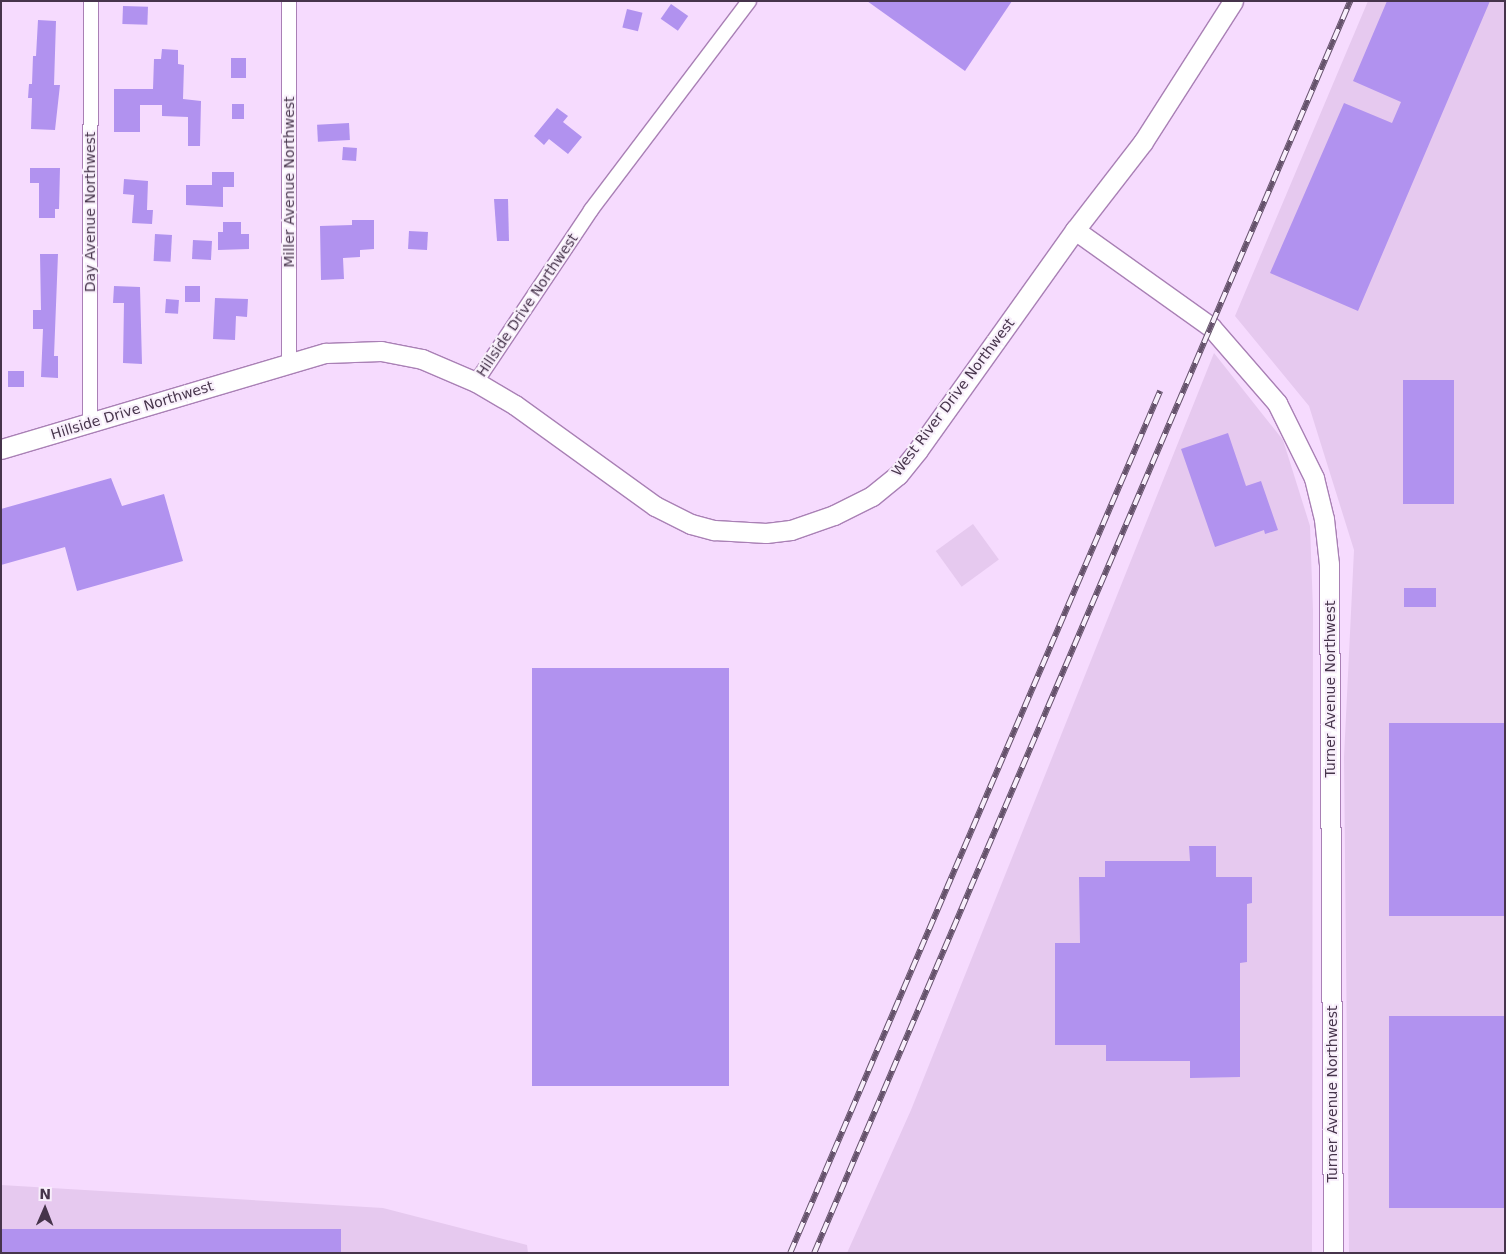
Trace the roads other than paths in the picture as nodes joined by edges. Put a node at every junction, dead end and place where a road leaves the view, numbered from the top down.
1 (90, 1) edge
2 (289, 1) edge
3 (750, 1) edge
4 (1233, 1) edge
5 (1075, 230) junction
6 (289, 363) junction
7 (476, 382) junction
8 (90, 422) junction
9 (1, 449) edge
10 (1333, 1253) edge

1 - 8 street, Day Avenue Northwest
2 - 6 street, Miller Avenue Northwest
3 - 7 street, Hillside Drive Northwest
4 - 5 main road, West River Drive Northwest
5 - 7 main road, West River Drive Northwest
5 - 10 main road, Turner Avenue Northwest
6 - 7 main road, Hillside Drive Northwest
6 - 8 main road, Hillside Drive Northwest
8 - 9 main road, Hillside Drive Northwest

